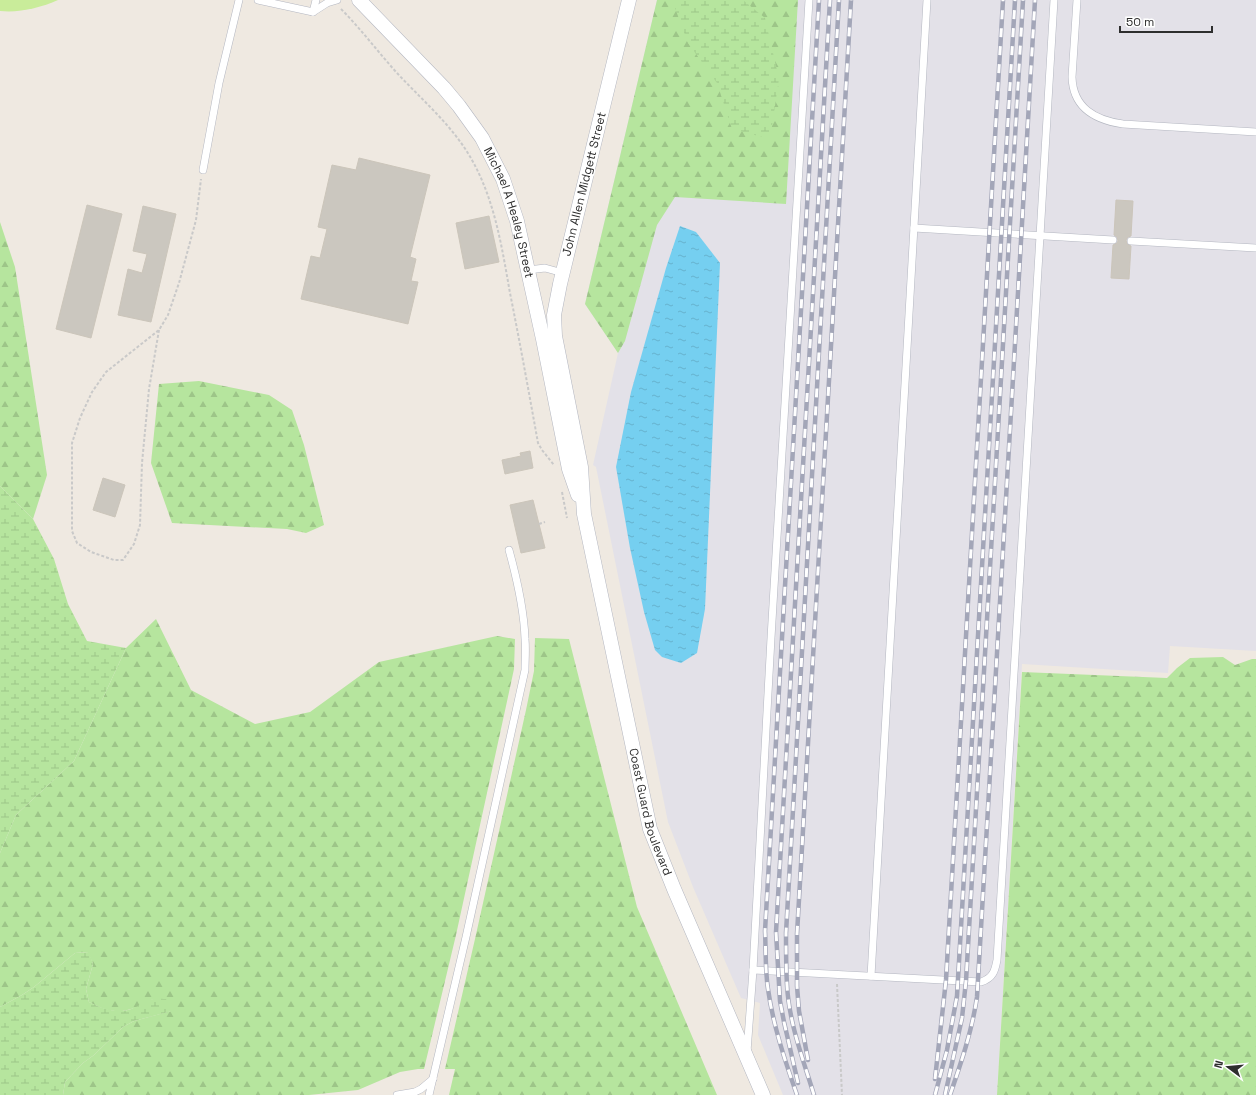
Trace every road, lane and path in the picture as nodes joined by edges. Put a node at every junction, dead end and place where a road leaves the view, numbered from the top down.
1 (239, 0) edge
2 (258, 0) edge
3 (316, 0) edge
4 (360, 0) edge
5 (629, 0) edge
6 (809, 0) edge
7 (926, 0) edge
8 (1054, 0) edge
9 (1077, 0) edge
10 (335, 1) edge
11 (313, 12) junction
12 (1256, 132) edge
13 (203, 170) joint
14 (914, 228) junction
15 (1040, 235) junction
16 (1113, 240) dead end
17 (1131, 241) dead end
18 (1256, 248) edge
19 (528, 270) junction
20 (563, 273) junction
21 (159, 330) junction
22 (555, 467) dead end
23 (575, 468) junction
24 (562, 491) dead end
25 (567, 518) dead end
26 (545, 522) dead end
27 (539, 524) dead end
28 (510, 550) dead end
29 (753, 970) junction
30 (836, 974) junction
31 (871, 976) junction
32 (747, 1058) junction
33 (433, 1078) junction
34 (397, 1095) edge
35 (429, 1095) edge
36 (763, 1095) edge
37 (842, 1095) edge

1 - 13 lane
2 - 11 lane
3 - 11 lane
4 - 19 street, Michael A Healey Street
5 - 20 street, John Allen Midgett Street
6 - 29 lane
7 - 14 lane
8 - 15 lane
9 - 12 lane
10 - 11 lane
10 - 22 path
13 - 21 path
14 - 15 lane
14 - 31 lane
15 - 16 lane
15 - 31 lane
17 - 18 lane
19 - 20 lane
19 - 23 street, Michael A Healey Street
20 - 23 street, John Allen Midgett Street
21 - 21 path
23 - 32 street, Coast Guard Boulevard
24 - 25 path
26 - 27 path
28 - 33 lane
29 - 30 lane
29 - 32 lane
30 - 31 lane
30 - 37 path
32 - 36 street, Coast Guard Boulevard
33 - 34 lane
33 - 35 lane

